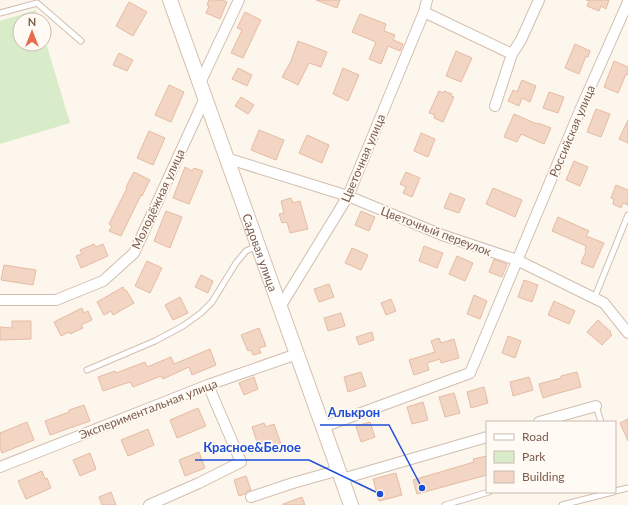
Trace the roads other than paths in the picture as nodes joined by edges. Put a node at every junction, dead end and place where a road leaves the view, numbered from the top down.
1 (170, 0) edge
2 (239, 0) edge
3 (426, 0) edge
4 (539, 0) edge
5 (628, 2) edge
6 (424, 12) junction
7 (0, 13) edge
8 (81, 41) dead end
9 (512, 54) junction
10 (200, 83) junction
11 (204, 98) junction
12 (495, 106) dead end
13 (226, 158) junction
14 (348, 196) junction
15 (628, 215) edge
16 (258, 245) junction
17 (518, 260) junction
18 (594, 299) junction
19 (0, 300) edge
20 (280, 307) junction
21 (628, 334) edge
22 (297, 354) junction
23 (87, 370) dead end
24 (208, 385) junction
25 (596, 406) joint
26 (543, 421) edge
27 (601, 421) edge
28 (323, 427) junction
29 (486, 437) edge
30 (0, 468) edge
31 (340, 474) junction
32 (628, 488) edge
33 (616, 491) edge
34 (486, 493) edge
35 (610, 493) edge
36 (250, 497) dead end
37 (461, 502) edge
38 (149, 505) edge
39 (351, 505) edge
40 (444, 505) edge
41 (562, 505) edge

1 - 10 main road, Садовая улица
2 - 10 street
3 - 6 street, Цветочная улица
4 - 9 street
5 - 17 street, Российская улица
6 - 9 street
6 - 14 street, Цветочная улица
7 - 8 lane
9 - 12 street
10 - 11 main road, Садовая улица
11 - 13 main road, Садовая улица
11 - 19 street, Молодёжная улица
13 - 14 street, Цветочный переулок
13 - 16 main road, Садовая улица
14 - 17 street, Цветочный переулок
14 - 20 street, Цветочная улица
15 - 18 lane
16 - 20 main road, Садовая улица
16 - 23 lane
17 - 18 street, Цветочный переулок
17 - 28 street, Российская улица
18 - 21 street, Цветочный переулок
20 - 22 main road, Садовая улица
22 - 24 street, Экспериментальная улица
22 - 28 main road, Садовая улица
24 - 30 street, Экспериментальная улица
24 - 38 street
25 - 26 street
25 - 27 lane
28 - 31 main road, Садовая улица
29 - 31 street
31 - 36 street
31 - 39 main road, Садовая улица
32 - 33 lane
34 - 37 lane
35 - 41 lane
37 - 40 lane

